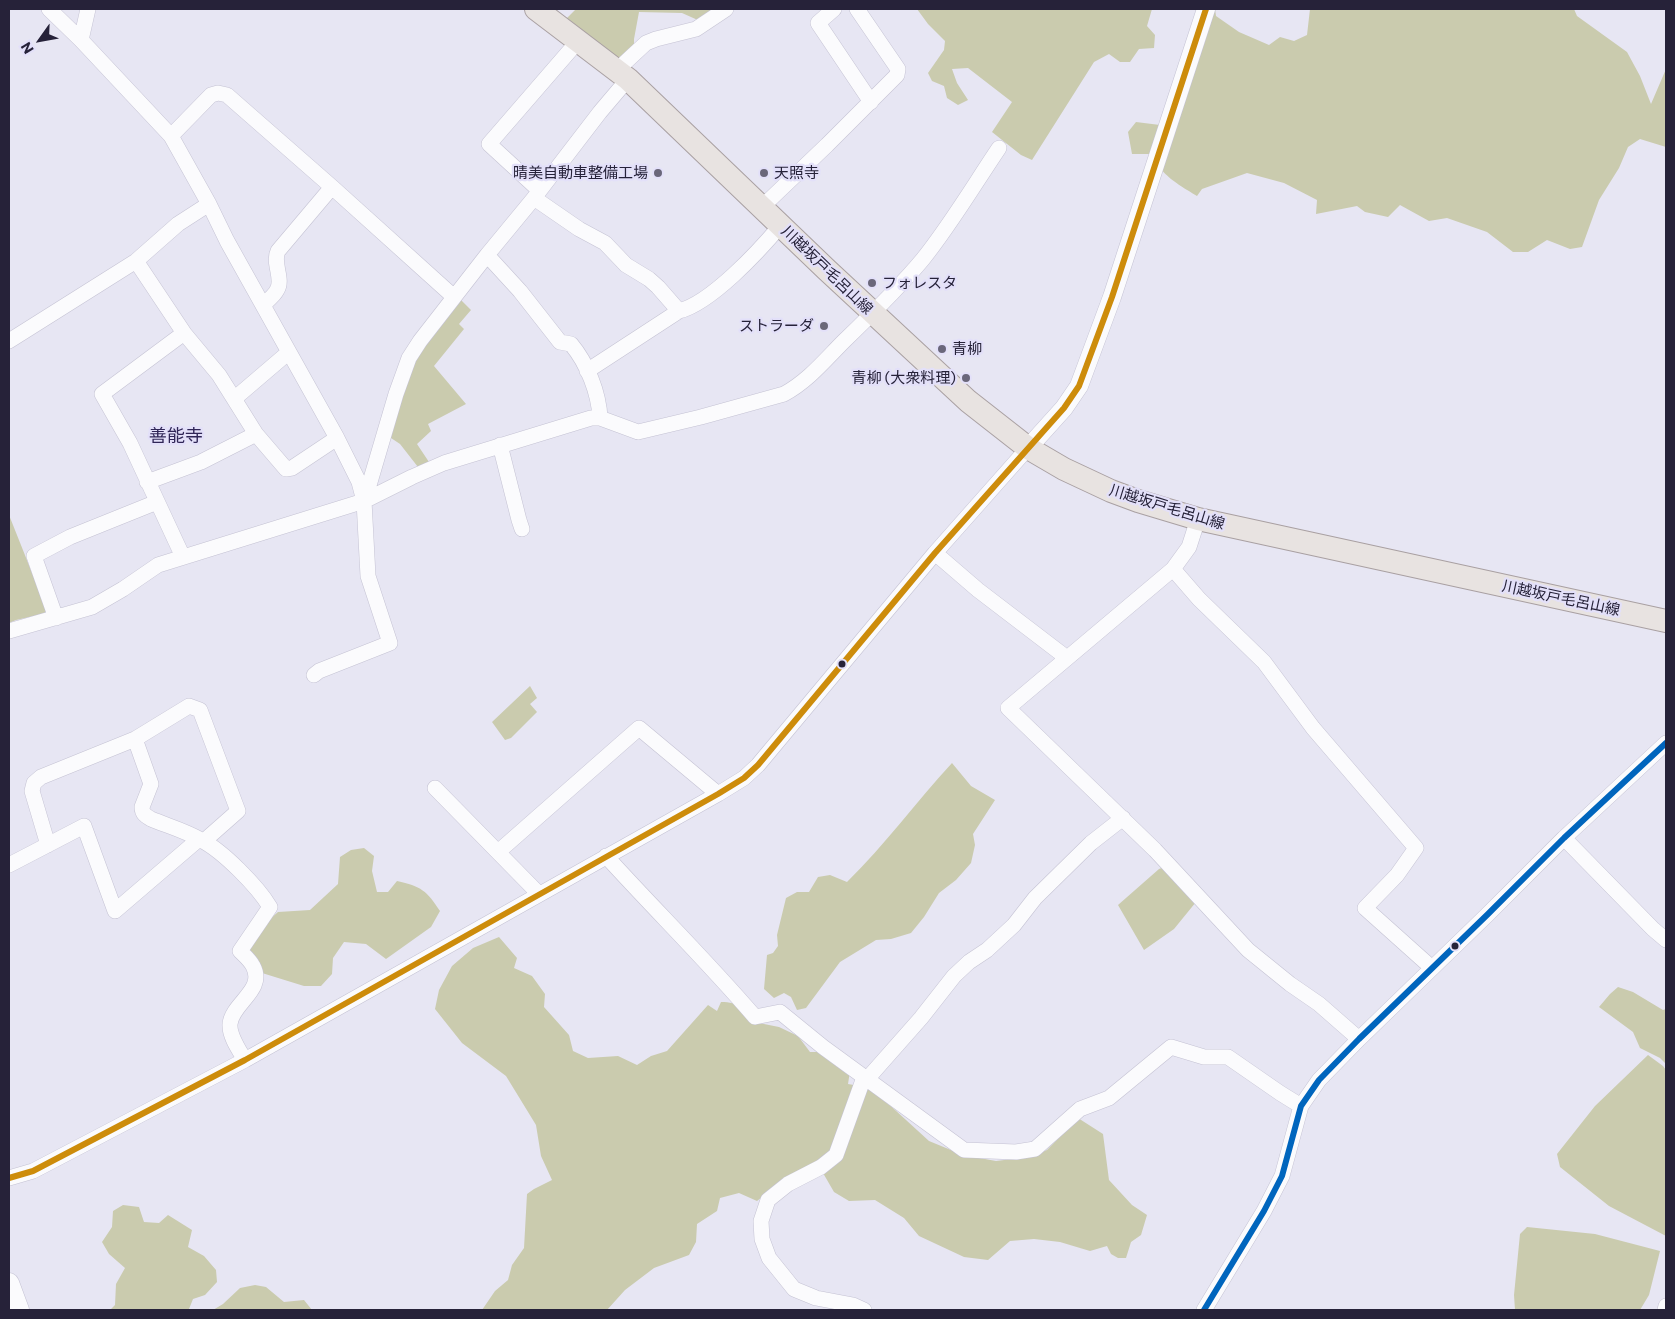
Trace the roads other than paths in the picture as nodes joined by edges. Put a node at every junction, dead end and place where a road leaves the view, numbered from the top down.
1 (49, 9) edge
2 (88, 9) edge
3 (536, 9) edge
4 (726, 9) edge
5 (834, 9) edge
6 (857, 9) edge
7 (1206, 9) edge
8 (80, 40) junction
9 (579, 40) junction
10 (623, 74) junction
11 (871, 102) junction
12 (171, 136) junction
13 (999, 148) dead end
14 (332, 187) junction
15 (536, 194) junction
16 (209, 204) junction
17 (762, 207) junction
18 (780, 226) junction
19 (487, 255) junction
20 (136, 261) junction
21 (454, 297) junction
22 (263, 305) junction
23 (680, 311) junction
24 (872, 313) junction
25 (184, 333) junction
26 (9, 341) edge
27 (289, 352) junction
28 (587, 371) junction
29 (234, 399) junction
30 (600, 418) junction
31 (256, 434) junction
32 (337, 438) junction
33 (500, 445) junction
34 (1028, 448) junction
35 (147, 482) junction
36 (364, 501) junction
37 (157, 502) junction
38 (1198, 519) junction
39 (522, 529) dead end
40 (934, 553) junction
41 (183, 557) junction
42 (1173, 569) junction
43 (56, 618) junction
44 (1666, 622) edge
45 (9, 631) edge
46 (1067, 658) junction
47 (314, 675) dead end
48 (135, 739) junction
49 (1666, 743) edge
50 (435, 788) dead end
51 (718, 794) junction
52 (1123, 818) junction
53 (1564, 838) junction
54 (202, 840) junction
55 (48, 845) junction
56 (498, 852) junction
57 (606, 856) junction
58 (9, 865) edge
59 (539, 894) junction
60 (1666, 940) edge
61 (1432, 968) junction
62 (1359, 1039) junction
63 (245, 1060) junction
64 (868, 1078) junction
65 (1302, 1106) junction
66 (9, 1178) edge
67 (1666, 1306) edge
68 (864, 1310) edge
69 (1204, 1310) edge
70 (1665, 1310) edge

1 - 8 street
2 - 8 street
3 - 9 main road, 川越坂戸毛呂山線
4 - 10 street
5 - 11 street
6 - 11 street
7 - 34 street
8 - 12 street
9 - 10 main road, 川越坂戸毛呂山線
9 - 15 street
10 - 15 street
10 - 17 main road, 川越坂戸毛呂山線
11 - 17 street
12 - 14 street
12 - 16 street
13 - 24 street
14 - 21 street
14 - 22 street
15 - 19 street
15 - 23 street
16 - 20 street
16 - 22 street
17 - 18 main road, 川越坂戸毛呂山線
18 - 23 street
18 - 24 main road, 川越坂戸毛呂山線
19 - 21 street
19 - 28 street
20 - 25 street
20 - 26 street
21 - 36 street
22 - 27 street
23 - 28 street
24 - 30 street
24 - 34 main road, 川越坂戸毛呂山線
25 - 29 street
25 - 35 street
27 - 29 street
27 - 32 street
28 - 30 street
29 - 31 street
30 - 33 street
31 - 32 street
31 - 35 street
32 - 36 street
33 - 36 street
33 - 39 street
34 - 38 main road, 川越坂戸毛呂山線
34 - 40 street
35 - 37 street
36 - 41 street
36 - 47 street
37 - 41 street
37 - 43 street
38 - 42 street
38 - 44 main road, 川越坂戸毛呂山線
40 - 46 street
40 - 51 street
41 - 43 street
42 - 46 street
42 - 61 street
43 - 45 street
46 - 52 street
48 - 54 street
48 - 54 street
48 - 55 street
49 - 53 street
50 - 56 street
51 - 56 street
51 - 57 street
52 - 62 street
52 - 64 street
53 - 60 street
53 - 61 street
54 - 55 street
54 - 63 street
55 - 58 street
56 - 59 street
57 - 59 street
57 - 64 street
59 - 63 street
61 - 62 street
62 - 65 street
63 - 66 street
64 - 65 street
64 - 68 street
65 - 69 street
67 - 70 street

